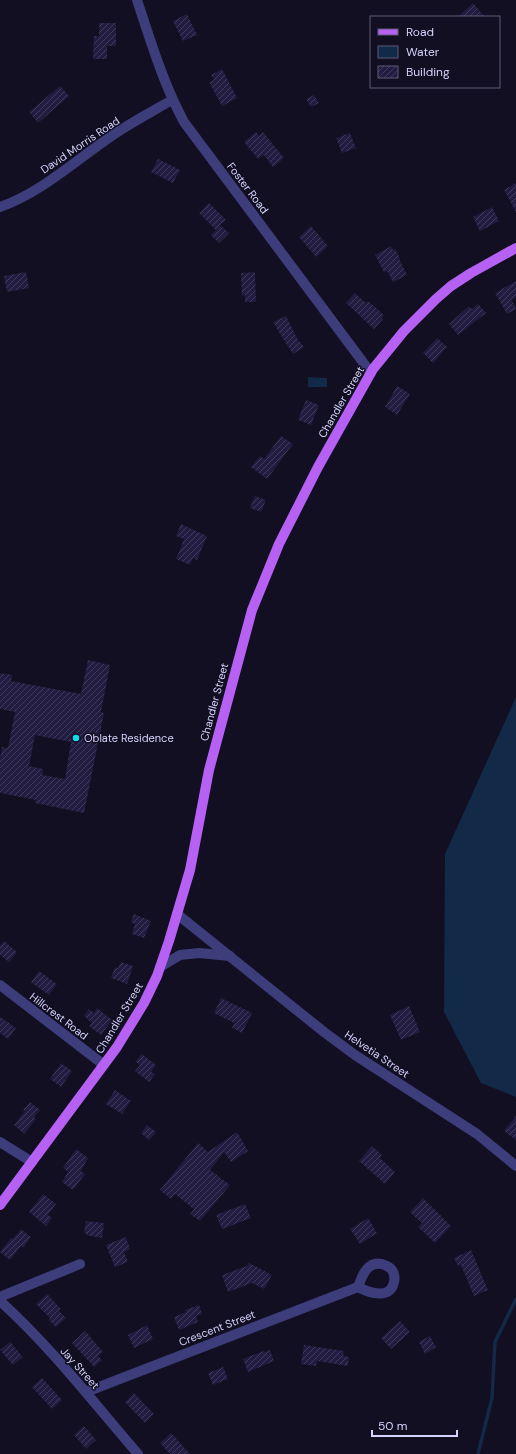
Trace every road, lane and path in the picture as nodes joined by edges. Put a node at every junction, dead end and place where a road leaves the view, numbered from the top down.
1 (137, 0) edge
2 (172, 100) junction
3 (0, 207) edge
4 (516, 248) edge
5 (371, 373) junction
6 (177, 914) junction
7 (230, 956) junction
8 (160, 967) junction
9 (0, 985) edge
10 (104, 1065) junction
11 (0, 1142) edge
12 (32, 1162) junction
13 (516, 1166) edge
14 (0, 1205) edge
15 (80, 1264) dead end
16 (358, 1287) dead end
17 (0, 1297) edge
18 (0, 1300) edge
19 (86, 1392) junction
20 (138, 1454) edge

1 - 2 street, Foster Road
2 - 3 street, David Morris Road
2 - 5 street, Foster Road
4 - 5 main road, Chandler Street
5 - 6 main road, Chandler Street
6 - 7 street, Helvetia Street
6 - 8 main road, Chandler Street
7 - 8 street
7 - 13 street, Helvetia Street
8 - 10 main road, Chandler Street
9 - 10 street, Hillcrest Road
10 - 12 main road, Chandler Street
11 - 12 street
12 - 14 main road, Chandler Street
15 - 17 street
16 - 19 street, Crescent Street
18 - 19 street, Jay Street
19 - 20 street, Jay Street

